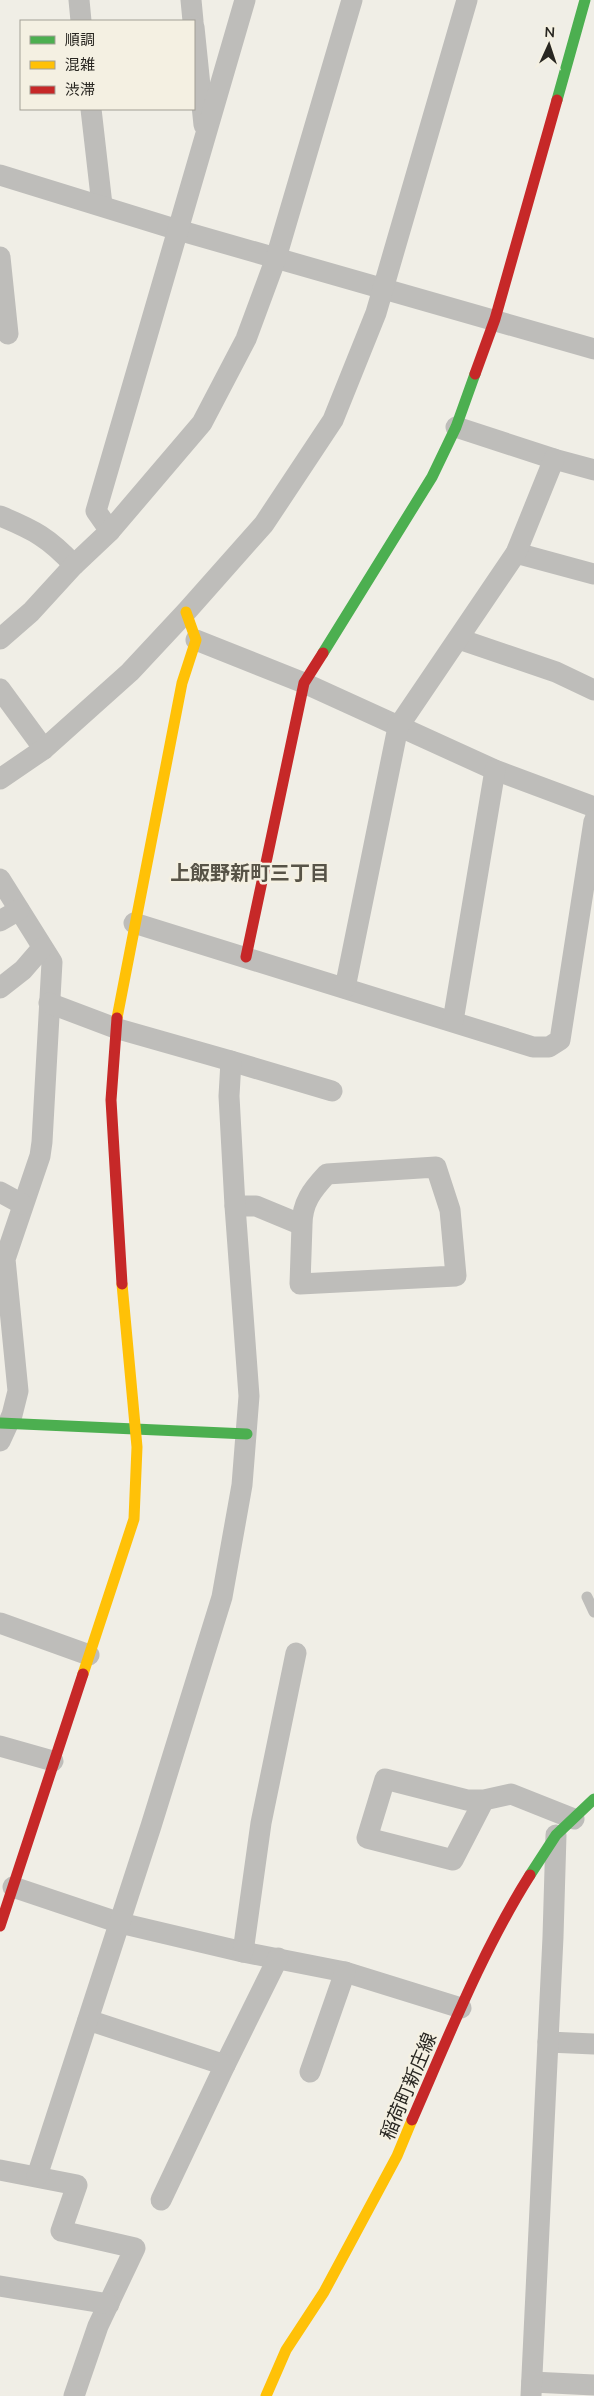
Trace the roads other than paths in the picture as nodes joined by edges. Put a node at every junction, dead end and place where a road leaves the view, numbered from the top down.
1 (79, 0) edge
2 (191, 0) edge
3 (245, 0) edge
4 (352, 0) edge
5 (467, 0) edge
6 (585, 0) edge
7 (81, 20) edge
8 (193, 20) edge
9 (195, 37) edge
10 (91, 110) edge
11 (205, 138) junction
12 (0, 174) edge
13 (102, 205) junction
14 (178, 230) junction
15 (0, 257) edge
16 (276, 258) junction
17 (384, 289) junction
18 (495, 319) junction
19 (8, 334) dead end
20 (590, 341) edge
21 (456, 427) junction
22 (554, 459) junction
23 (594, 470) edge
24 (0, 516) edge
25 (110, 530) junction
26 (516, 553) junction
27 (74, 565) junction
28 (594, 574) edge
29 (186, 612) junction
30 (0, 639) edge
31 (459, 639) junction
32 (196, 640) junction
33 (304, 683) junction
34 (0, 689) edge
35 (594, 690) edge
36 (398, 727) junction
37 (44, 749) junction
38 (495, 770) junction
39 (0, 779) edge
40 (594, 808) edge
41 (594, 821) edge
42 (0, 879) edge
43 (19, 910) junction
44 (0, 921) edge
45 (134, 924) junction
46 (42, 948) junction
47 (246, 958) junction
48 (0, 988) edge
49 (345, 988) junction
50 (49, 1003) junction
51 (453, 1021) junction
52 (115, 1028) junction
53 (230, 1061) junction
54 (332, 1092) dead end
55 (0, 1192) edge
56 (22, 1204) junction
57 (234, 1206) junction
58 (302, 1225) junction
59 (3, 1429) edge
60 (135, 1429) junction
61 (247, 1434) junction
62 (587, 1597) dead end
63 (594, 1612) edge
64 (0, 1623) edge
65 (296, 1653) dead end
66 (89, 1655) junction
67 (0, 1746) edge
68 (53, 1761) junction
69 (594, 1799) edge
70 (484, 1800) junction
71 (574, 1819) junction
72 (556, 1835) junction
73 (13, 1887) junction
74 (120, 1923) junction
75 (0, 1926) edge
76 (244, 1952) junction
77 (278, 1958) junction
78 (345, 1972) junction
79 (461, 2008) junction
80 (88, 2020) junction
81 (548, 2042) junction
82 (594, 2044) edge
83 (225, 2065) junction
84 (310, 2072) dead end
85 (0, 2170) edge
86 (37, 2176) junction
87 (161, 2200) dead end
88 (0, 2286) edge
89 (109, 2304) junction
90 (594, 2385) edge
91 (531, 2389) edge
92 (74, 2396) edge
93 (266, 2396) edge

1 - 7 street
2 - 8 street
3 - 11 street
4 - 16 street
5 - 17 street
6 - 18 street
9 - 11 street
10 - 13 street
11 - 14 street
12 - 13 street
13 - 14 street
14 - 16 street
14 - 25 street
15 - 19 street
16 - 17 street
16 - 25 street
17 - 18 street
17 - 29 street
18 - 20 street
18 - 21 street
21 - 22 street
21 - 33 street
22 - 23 street
22 - 26 street
24 - 27 street
25 - 27 street
26 - 28 street
26 - 31 street
27 - 30 street
29 - 32 street
29 - 37 street
31 - 35 street
31 - 36 street
32 - 33 street
32 - 45 street
33 - 36 street
33 - 47 street
34 - 37 street
36 - 38 street
36 - 49 street
37 - 39 street
38 - 40 street
38 - 51 street
41 - 51 street
42 - 43 street
43 - 44 street
43 - 46 street
45 - 47 street
45 - 52 street
46 - 48 street
46 - 50 street
47 - 49 street
49 - 51 street
50 - 52 street
50 - 56 street
52 - 53 street
52 - 60 street
53 - 54 street
53 - 57 street
55 - 56 street
56 - 59 street
57 - 58 street
57 - 61 street
58 - 58 street
59 - 60 street
60 - 61 street
60 - 66 street
61 - 74 street
62 - 63 lane
64 - 66 street
65 - 76 street
66 - 68 street
67 - 68 street
68 - 73 street
69 - 71 street, 稲荷町新庄線
70 - 70 street
70 - 71 street
71 - 72 street, 稲荷町新庄線
72 - 79 street, 稲荷町新庄線
72 - 81 street
73 - 74 street
73 - 75 street
74 - 76 street
74 - 80 street
76 - 77 street
77 - 78 street
77 - 83 street
78 - 79 street
78 - 84 street
79 - 93 street, 稲荷町新庄線
80 - 83 street
80 - 86 street
81 - 82 street
81 - 91 street
83 - 87 street
85 - 86 street
86 - 89 street
88 - 89 street
89 - 92 street
90 - 91 street

